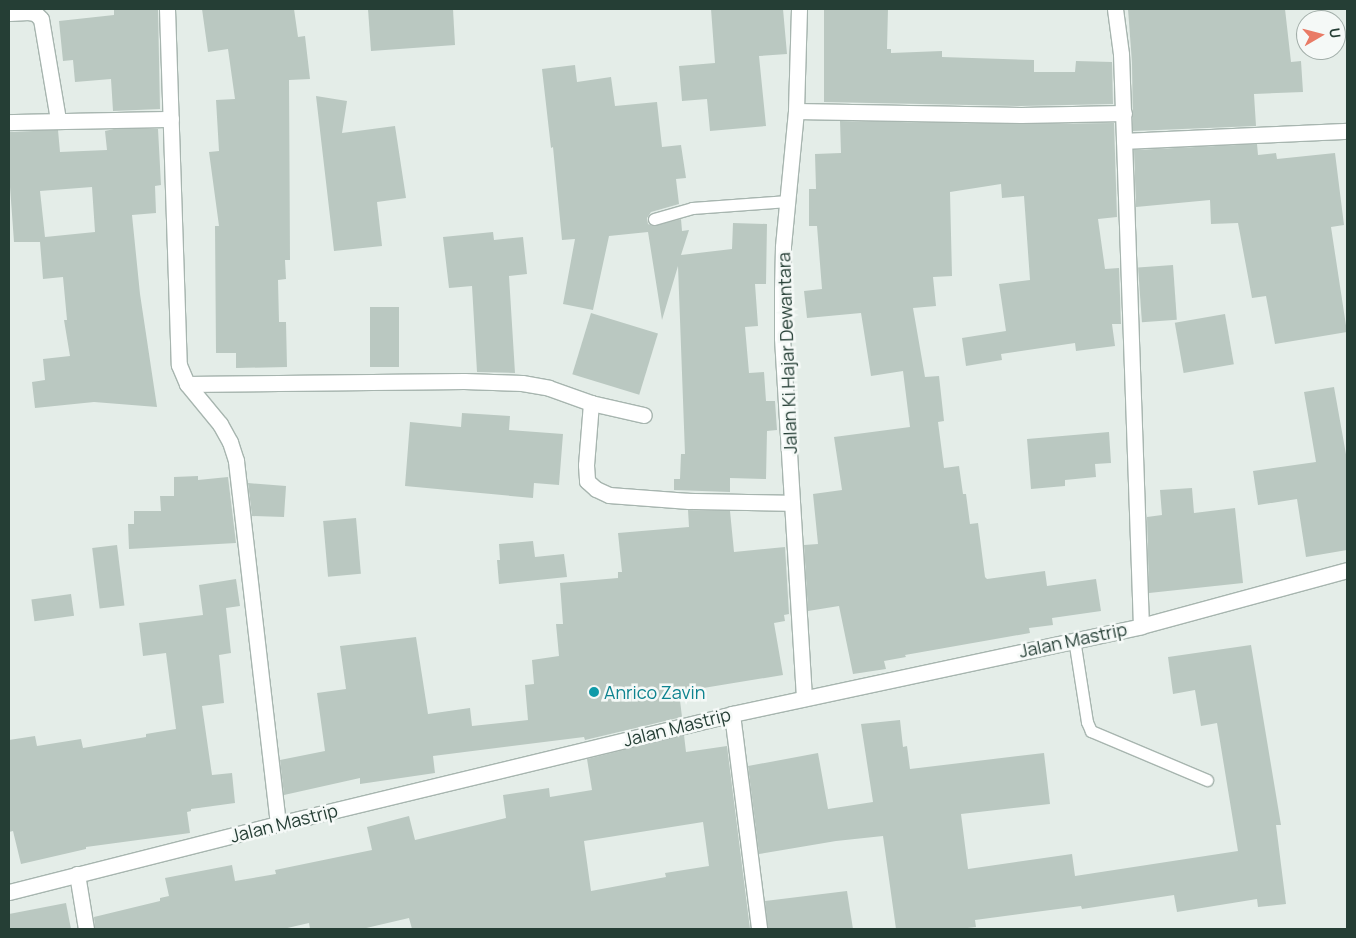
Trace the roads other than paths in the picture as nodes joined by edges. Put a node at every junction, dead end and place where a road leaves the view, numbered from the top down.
1 (167, 9) edge
2 (799, 9) edge
3 (1115, 9) edge
4 (9, 13) edge
5 (796, 111) junction
6 (1124, 113) junction
7 (171, 119) junction
8 (58, 120) junction
9 (9, 122) edge
10 (1347, 131) edge
11 (1124, 141) junction
12 (788, 201) junction
13 (654, 219) dead end
14 (187, 384) junction
15 (591, 403) junction
16 (644, 416) dead end
17 (792, 503) junction
18 (1347, 570) edge
19 (1140, 626) junction
20 (1074, 639) junction
21 (804, 698) junction
22 (732, 714) junction
23 (1208, 780) dead end
24 (278, 824) junction
25 (77, 874) junction
26 (9, 892) edge
27 (86, 929) edge
28 (759, 929) edge

1 - 7 street
2 - 5 street, Jalan Ki Hajar Dewantara
3 - 6 street
4 - 8 street
5 - 6 street
5 - 12 street, Jalan Ki Hajar Dewantara
6 - 11 street
7 - 8 street
7 - 14 street
8 - 9 street
10 - 11 street
11 - 19 street
12 - 13 lane
12 - 17 street, Jalan Ki Hajar Dewantara
14 - 15 street
14 - 24 street
15 - 16 street
15 - 17 street
17 - 21 street, Jalan Ki Hajar Dewantara
18 - 19 street, Jalan Mastrip
19 - 20 street, Jalan Mastrip
20 - 21 street, Jalan Mastrip
20 - 23 lane
21 - 22 street, Jalan Mastrip
22 - 24 street, Jalan Mastrip
22 - 28 street
24 - 25 street, Jalan Mastrip
25 - 26 street, Jalan Mastrip
25 - 27 street

